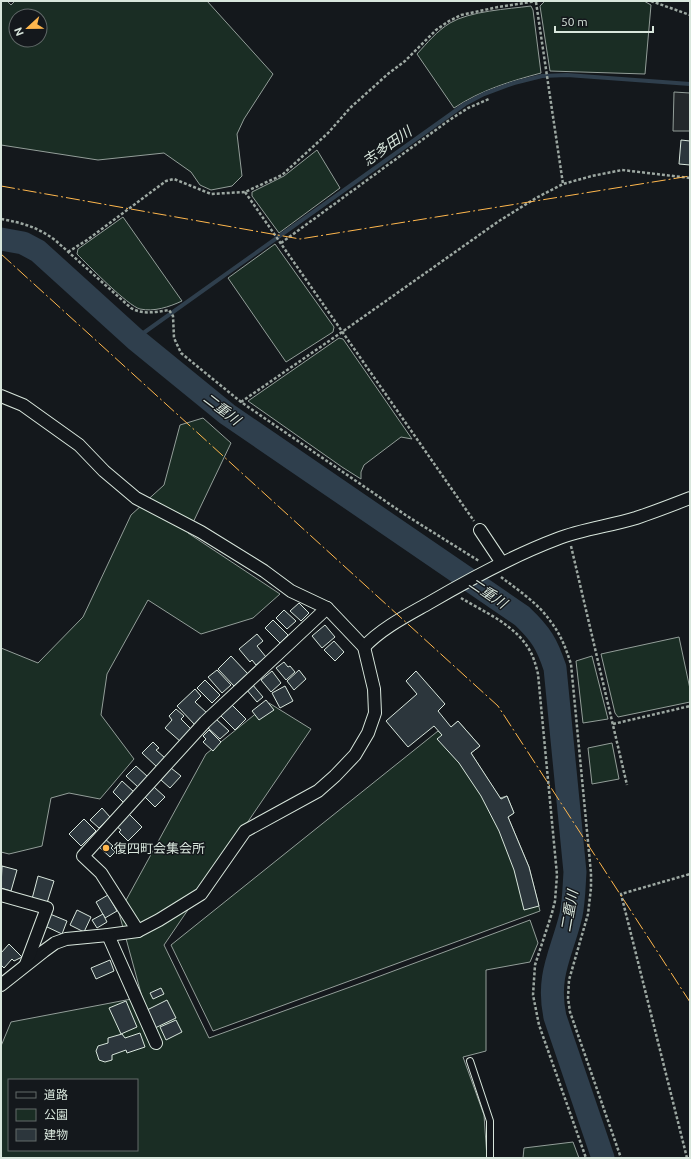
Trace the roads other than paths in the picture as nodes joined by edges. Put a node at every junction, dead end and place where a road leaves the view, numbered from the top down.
1 (1, 396) edge
2 (690, 498) edge
3 (480, 530) road end
4 (502, 563) junction
5 (327, 608) junction
6 (364, 647) junction
7 (1, 895) edge
8 (138, 931) junction
9 (108, 935) junction
10 (26, 964) junction
11 (1, 985) edge
12 (156, 1043) dead end
13 (470, 1062) dead end
14 (490, 1158) edge

1 - 5 street
2 - 4 street
3 - 4 street
4 - 6 street
5 - 6 street
5 - 8 street
6 - 8 street
7 - 10 street
8 - 9 street
9 - 10 street
9 - 12 street
10 - 11 street
13 - 14 lane

